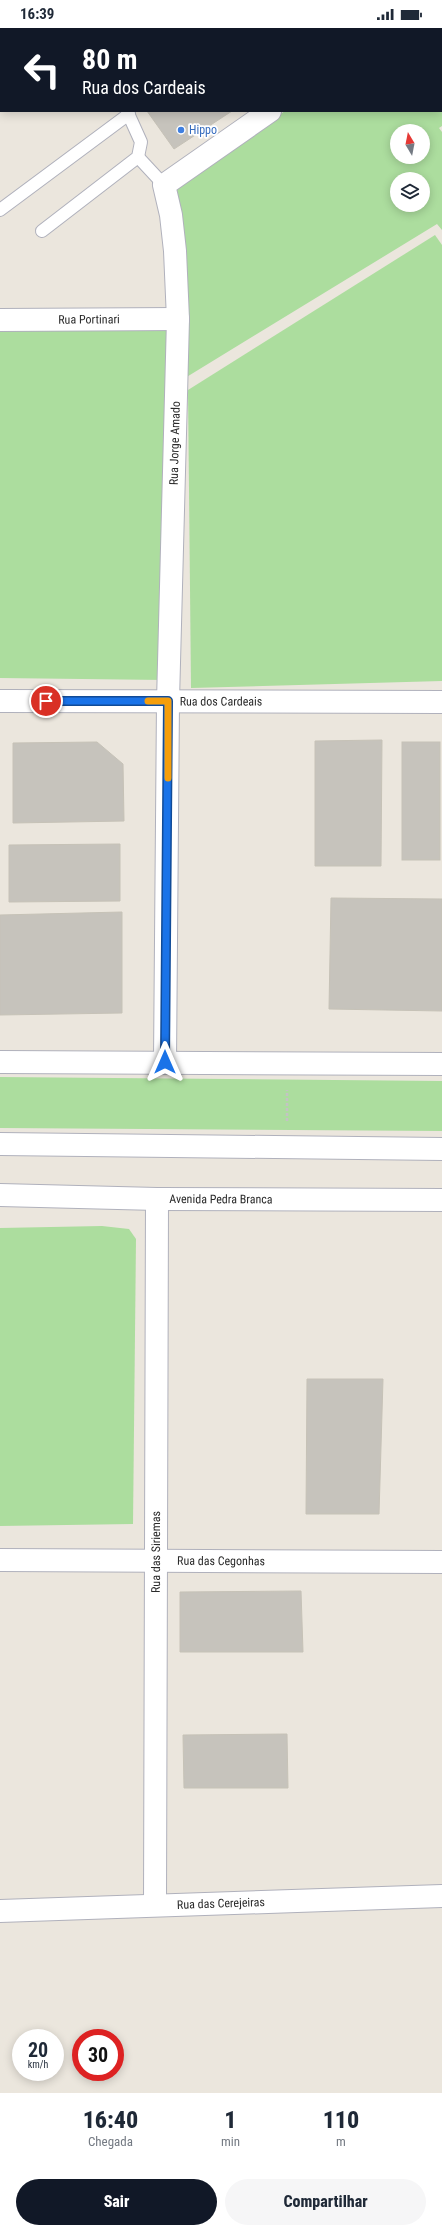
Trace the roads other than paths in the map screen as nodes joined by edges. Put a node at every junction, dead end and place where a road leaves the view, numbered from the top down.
1 (269, 112) edge
2 (128, 113) edge
3 (138, 157) junction
4 (164, 185) junction
5 (0, 210) edge
6 (42, 231) dead end
7 (178, 319) junction
8 (0, 320) edge
9 (0, 701) edge
10 (168, 701) junction
11 (442, 702) edge
12 (0, 1062) edge
13 (165, 1062) junction
14 (442, 1064) edge
15 (0, 1144) edge
16 (442, 1149) edge
17 (0, 1195) edge
18 (157, 1199) junction
19 (442, 1200) edge
20 (0, 1560) edge
21 (157, 1561) junction
22 (442, 1562) edge
23 (442, 1896) edge
24 (155, 1905) junction
25 (0, 1911) edge

1 - 4 street
2 - 3 lane
2 - 5 lane
3 - 4 lane
3 - 6 lane
4 - 7 street, Rua Jorge Amado
7 - 8 street, Rua Portinari
7 - 10 street, Rua Jorge Amado
9 - 10 street, Rua dos Cardeais
10 - 11 street, Rua dos Cardeais
10 - 13 street, Rua Jorge Amado
12 - 13 street
13 - 14 street
15 - 16 street
17 - 18 street, Avenida Pedra Branca
18 - 19 street, Avenida Pedra Branca
18 - 21 street, Rua das Siriemas
20 - 21 street, Rua das Cegonhas
21 - 22 street, Rua das Cegonhas
21 - 24 street, Rua das Siriemas
23 - 24 street, Rua das Cerejeiras
24 - 25 street, Rua das Cerejeiras

